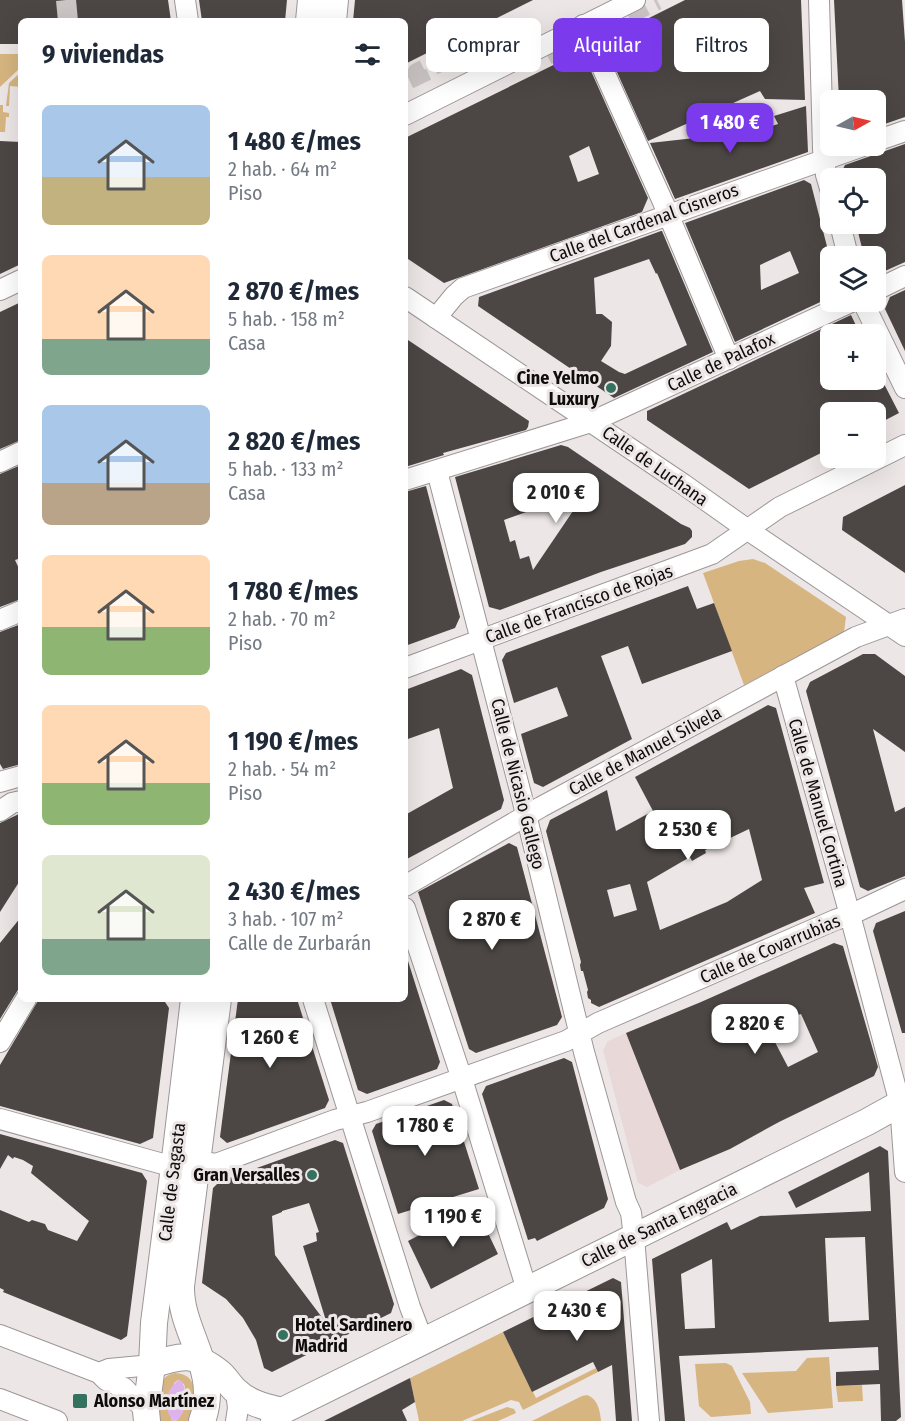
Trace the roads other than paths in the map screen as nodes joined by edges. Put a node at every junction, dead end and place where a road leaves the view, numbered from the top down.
1 (185, 0) edge
2 (311, 0) edge
3 (334, 0) edge
4 (634, 0) edge
5 (819, 0) edge
6 (188, 18) edge
7 (309, 18) edge
8 (333, 18) edge
9 (599, 18) edge
10 (490, 72) edge
11 (604, 72) edge
12 (408, 113) edge
13 (905, 131) edge
14 (886, 138) edge
15 (835, 156) edge
16 (824, 160) junction
17 (826, 168) edge
18 (668, 215) junction
19 (905, 276) edge
20 (18, 281) edge
21 (886, 285) edge
22 (0, 290) edge
23 (408, 299) edge
24 (830, 312) edge
25 (868, 312) edge
26 (436, 318) junction
27 (729, 359) junction
28 (905, 388) edge
29 (591, 422) junction
30 (905, 445) edge
31 (18, 453) edge
32 (0, 462) edge
33 (436, 471) junction
34 (408, 479) edge
35 (748, 530) junction
36 (18, 612) edge
37 (0, 620) edge
38 (897, 622) edge
39 (905, 636) edge
40 (480, 640) junction
41 (408, 667) edge
42 (783, 676) junction
43 (18, 777) edge
44 (0, 782) edge
45 (18, 789) edge
46 (0, 795) edge
47 (18, 802) edge
48 (0, 811) edge
49 (526, 816) junction
50 (408, 884) edge
51 (905, 889) edge
52 (850, 915) junction
53 (408, 917) edge
54 (24, 1002) edge
55 (195, 1002) edge
56 (217, 1002) edge
57 (314, 1002) edge
58 (579, 1032) junction
59 (1, 1037) edge
60 (462, 1079) junction
61 (903, 1103) edge
62 (351, 1116) junction
63 (0, 1119) edge
64 (185, 1164) junction
65 (905, 1172) edge
66 (634, 1237) junction
67 (527, 1290) junction
68 (0, 1335) edge
69 (423, 1341) junction
70 (201, 1359) junction
71 (152, 1365) junction
72 (99, 1373) junction
73 (236, 1392) junction
74 (0, 1399) edge
75 (278, 1416) edge
76 (145, 1418) edge
77 (57, 1421) edge
78 (202, 1421) edge
79 (236, 1421) edge
80 (649, 1421) edge

1 - 6 street
2 - 7 main road
3 - 8 main road
4 - 9 street
5 - 16 street
10 - 12 street
11 - 18 street
13 - 14 street
15 - 16 street, Calle del Cardenal Cisneros
16 - 17 street
16 - 18 street, Calle del Cardenal Cisneros
18 - 26 street, Calle del Cardenal Cisneros
18 - 27 street
19 - 21 street
20 - 22 street
23 - 26 street, Calle de Luchana
24 - 27 street, Calle de Palafox
25 - 28 street
26 - 29 street, Calle de Luchana
27 - 29 street, Calle de Palafox
29 - 33 street, Calle de Palafox
29 - 35 street, Calle de Luchana
30 - 35 street, Calle de Francisco de Rojas
31 - 32 street
33 - 34 street, Calle de Palafox
33 - 40 street, Calle de Nicasio Gallego
35 - 38 street, Calle de Luchana
35 - 40 street, Calle de Francisco de Rojas
36 - 37 street
38 - 39 street, Calle de Luchana
38 - 42 street, Calle de Manuel Silvela
40 - 41 street, Calle de Francisco de Rojas
40 - 49 street, Calle de Nicasio Gallego
42 - 49 street, Calle de Manuel Silvela
42 - 52 street, Calle de Manuel Cortina
43 - 44 street
45 - 46 street
47 - 48 street
49 - 50 street, Calle de Manuel Silvela
49 - 58 street, Calle de Nicasio Gallego
51 - 52 street, Calle de Covarrubias
52 - 58 street, Calle de Covarrubias
52 - 61 street, Calle de Manuel Cortina
53 - 60 street
54 - 59 street
55 - 64 main road, Calle de Sagasta
56 - 64 main road, Calle de Sagasta
57 - 62 street
58 - 60 street, Calle de Covarrubias
58 - 66 street, Calle de Nicasio Gallego
60 - 62 street, Calle de Covarrubias
60 - 67 street
61 - 65 street, Calle de Manuel Cortina
61 - 66 main road, Calle de Santa Engracia
62 - 64 street, Calle de Covarrubias
62 - 69 street
63 - 64 street, Calle de Covarrubias
64 - 70 main road, Calle de Sagasta
64 - 71 main road, Calle de Sagasta
66 - 67 main road, Calle de Santa Engracia
66 - 80 street, Calle de Nicasio Gallego
67 - 69 main road, Calle de Santa Engracia
68 - 72 street
69 - 75 main road, Calle de Santa Engracia
70 - 71 main road
70 - 73 main road, Calle de Santa Engracia
70 - 78 main road, Calle de Sagasta
71 - 72 street
71 - 76 main road, Calle de Sagasta
72 - 76 street
73 - 75 main road, Calle de Santa Engracia
73 - 79 street
74 - 77 street

